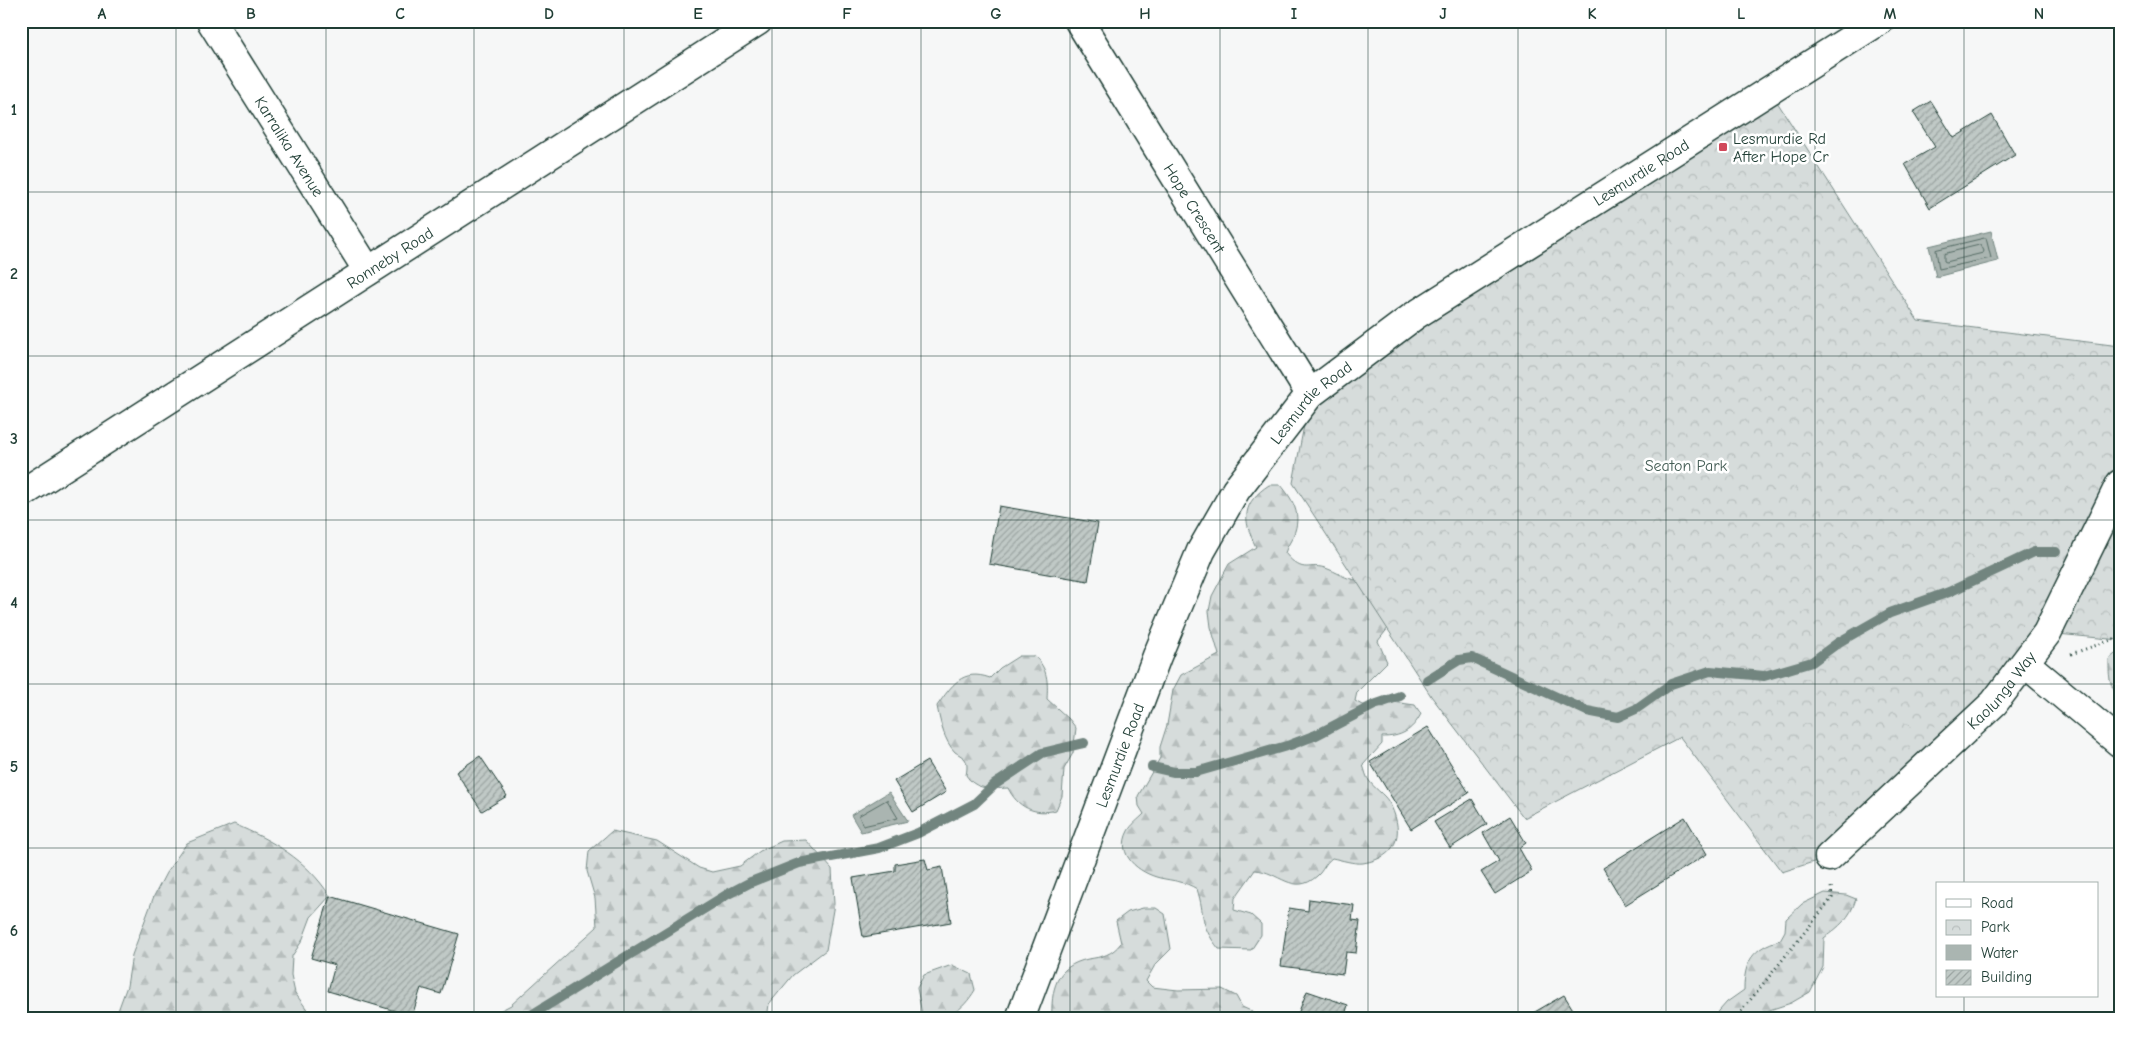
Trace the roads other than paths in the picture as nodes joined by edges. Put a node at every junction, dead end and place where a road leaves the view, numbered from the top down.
1 (211, 21) edge
2 (758, 21) edge
3 (1079, 21) edge
4 (1879, 21) edge
5 (368, 271) junction
6 (1310, 394) junction
7 (2120, 484) edge
8 (21, 494) edge
9 (2025, 663) junction
10 (2120, 743) edge
11 (1829, 856) road end
12 (1020, 1019) edge

1 - 5 street, Karralika Avenue
2 - 5 street, Ronneby Road
3 - 6 street, Hope Crescent
4 - 6 street, Lesmurdie Road
5 - 8 street, Ronneby Road
6 - 12 street, Lesmurdie Road
7 - 9 street, Kaolunga Way
9 - 10 street
9 - 11 street, Kaolunga Way

